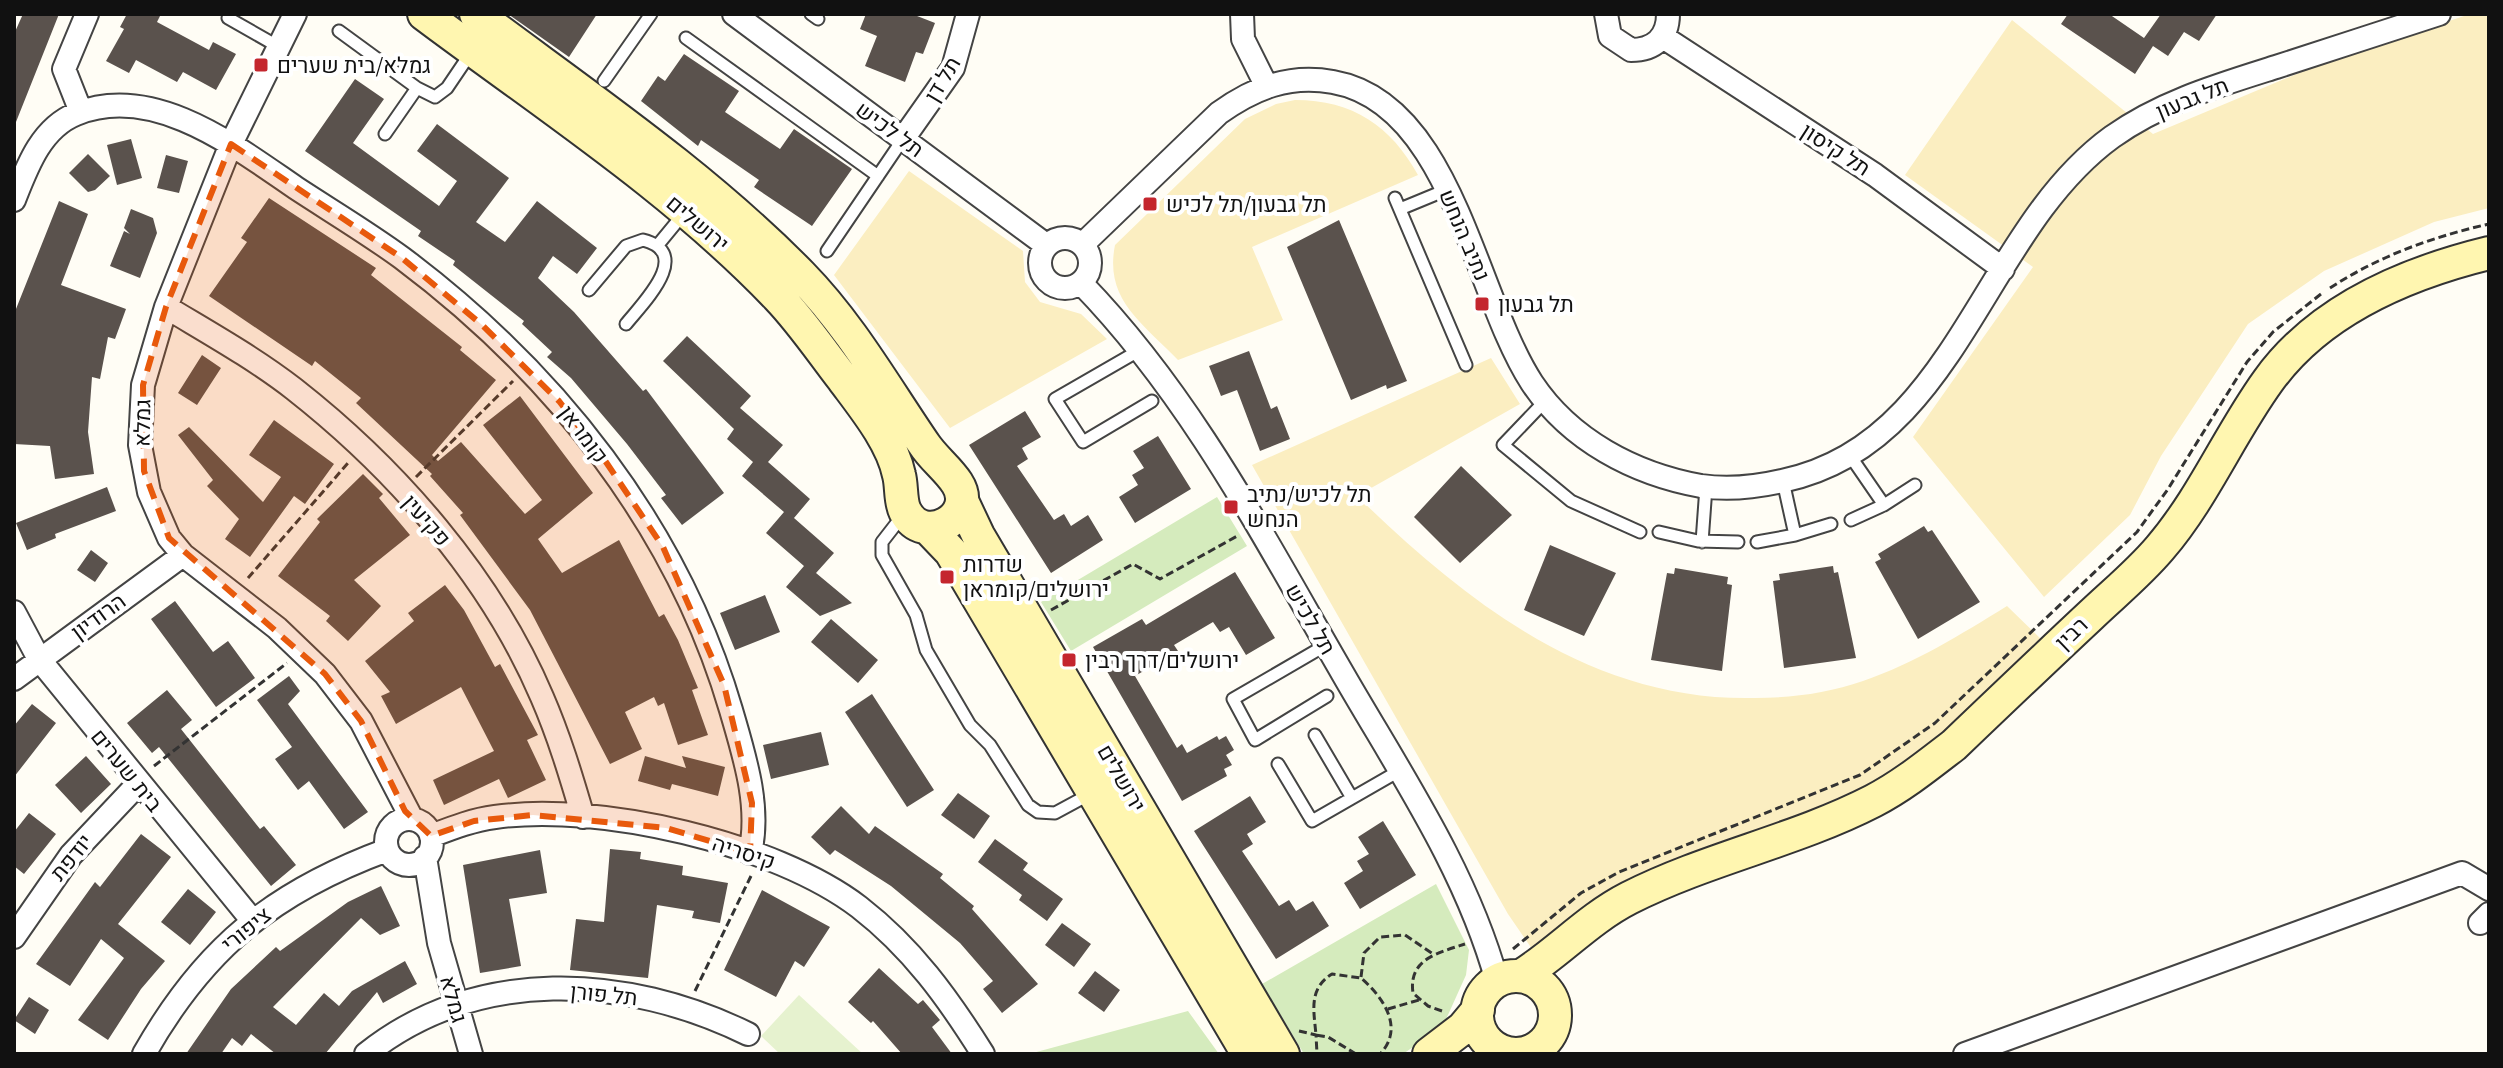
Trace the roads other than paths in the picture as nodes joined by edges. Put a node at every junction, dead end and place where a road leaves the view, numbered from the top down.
1 (87, 14) edge
2 (230, 14) edge
3 (295, 14) edge
4 (424, 14) edge
5 (476, 14) edge
6 (734, 14) edge
7 (968, 14) edge
8 (1242, 14) edge
9 (1606, 14) edge
10 (1668, 14) edge
11 (2439, 14) edge
12 (650, 15) edge
13 (2400, 20) edge
14 (339, 31) dead end
15 (1663, 37) junction
16 (686, 38) dead end
17 (279, 47) junction
18 (472, 50) junction
19 (604, 81) dead end
20 (1266, 85) junction
21 (417, 88) junction
22 (81, 112) junction
23 (385, 134) dead end
24 (903, 139) junction
25 (231, 144) junction
26 (878, 176) junction
27 (1446, 190) junction
28 (14, 200) edge
29 (685, 211) junction
30 (1083, 244) junction
31 (1046, 245) junction
32 (657, 246) junction
33 (827, 251) dead end
34 (2489, 253) edge
35 (2003, 269) junction
36 (1081, 283) junction
37 (589, 290) dead end
38 (166, 307) junction
39 (626, 324) dead end
40 (1141, 350) junction
41 (1466, 365) dead end
42 (1546, 400) junction
43 (1152, 401) dead end
44 (1851, 457) junction
45 (1783, 481) junction
46 (1915, 485) dead end
47 (1706, 487) junction
48 (956, 488) junction
49 (1884, 505) junction
50 (912, 511) junction
51 (1851, 520) dead end
52 (1831, 524) dead end
53 (1640, 532) dead end
54 (1659, 532) dead end
55 (1795, 535) junction
56 (1702, 542) junction
57 (1738, 542) dead end
58 (1757, 542) dead end
59 (183, 555) junction
60 (14, 612) edge
61 (1326, 645) junction
62 (39, 659) junction
63 (14, 679) edge
64 (1327, 696) dead end
65 (1315, 735) dead end
66 (1278, 764) dead end
67 (1399, 771) junction
68 (137, 783) junction
69 (1094, 793) junction
70 (1352, 798) junction
71 (583, 817) junction
72 (404, 821) junction
73 (412, 852) junction
74 (756, 854) junction
75 (2489, 889) edge
76 (252, 920) junction
77 (1579, 929) junction
78 (14, 937) edge
79 (1504, 975) junction
80 (1550, 996) junction
81 (455, 1003) junction
82 (1475, 1014) junction
83 (748, 1034) dead end
84 (1520, 1053) edge
85 (144, 1054) edge
86 (366, 1054) edge
87 (471, 1054) edge
88 (983, 1054) edge
89 (1248, 1054) edge
90 (1283, 1054) edge
91 (1429, 1054) edge
92 (1492, 1054) edge
93 (1965, 1054) edge

1 - 22 street
2 - 17 lane
3 - 17 street, גמלא
4 - 18 main road, ירושלים
5 - 48 main road, ירושלים
6 - 24 street, תל לכיש
7 - 24 street, תל דן
8 - 20 street
9 - 15 street
10 - 15 street
11 - 13 street, תל גבעון
12 - 19 lane
13 - 35 street, תל גבעון
14 - 21 lane
15 - 35 street, תל קיסון
16 - 26 lane
17 - 25 street, גמלא
18 - 21 lane
18 - 29 main road, ירושלים
20 - 27 street, נתיב הנחש
20 - 30 street, נתיב הנחש
21 - 23 lane
22 - 25 street
22 - 28 street
24 - 26 lane
24 - 31 street, תל לכיש
25 - 38 street, גמלא
25 - 74 street, קומראן
26 - 33 lane
27 - 41 lane
27 - 42 street, נתיב הנחש
29 - 32 lane
29 - 50 main road, ירושלים
30 - 31 street
30 - 36 street
31 - 36 street
32 - 37 lane
32 - 39 lane
34 - 77 main road, רבין
35 - 44 street, נתיב הנחש
36 - 40 street, תל לכיש
38 - 59 street, גמלא
38 - 71 street, פקיעין
40 - 43 lane
40 - 61 street, תל לכיש
42 - 47 street, נתיב הנחש
42 - 53 lane
44 - 45 street, נתיב הנחש
44 - 49 lane
45 - 47 street, נתיב הנחש
45 - 55 lane
46 - 49 lane
47 - 56 lane
48 - 50 main road
48 - 50 main road
48 - 90 main road, ירושלים
49 - 51 lane
50 - 69 main road, ירושלים
50 - 69 lane
52 - 55 lane
54 - 56 lane
55 - 58 lane
56 - 57 lane
59 - 62 street, הרודיון
59 - 72 street, גמלא
60 - 62 street, בית שערים
61 - 64 lane
61 - 67 street, תל לכיש
62 - 63 street, הרודיון
62 - 68 street, בית שערים
65 - 70 lane
66 - 70 lane
67 - 70 lane
67 - 79 street, תל לכיש
68 - 76 street, בית שערים
68 - 78 street, יודפת
69 - 89 main road, ירושלים
71 - 73 street, קיסריה
71 - 74 street, קיסריה
72 - 73 street, גמלא
72 - 73 street
73 - 76 street, ציפורי
73 - 81 street, גמלא
74 - 88 street, קיסריה
75 - 93 street
76 - 85 street, ציפורי
77 - 79 main road, רבין
77 - 80 main road
79 - 80 main road
79 - 82 main road
80 - 84 main road
81 - 83 street, תל פורן
81 - 86 street, תל פורן
81 - 87 street, גמלא
82 - 84 main road
82 - 91 main road
84 - 92 main road

